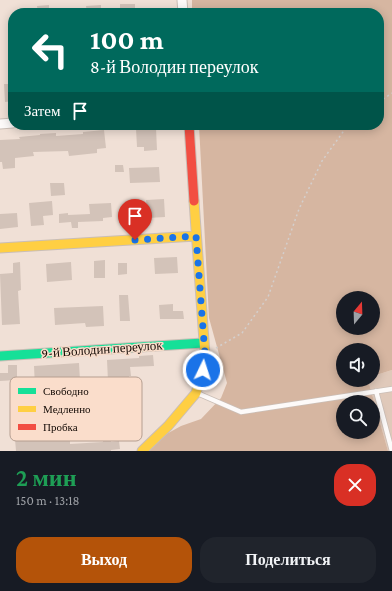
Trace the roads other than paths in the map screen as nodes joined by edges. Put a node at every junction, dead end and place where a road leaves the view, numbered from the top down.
1 (189, 130) edge
2 (196, 236) junction
3 (0, 248) edge
4 (203, 343) junction
5 (0, 356) edge
6 (392, 389) edge
7 (376, 391) junction
8 (196, 393) junction
9 (391, 439) edge
10 (142, 451) edge
11 (392, 451) edge

1 - 2 street
2 - 3 street
2 - 4 street
4 - 5 street, 9-й Володин переулок
4 - 8 street
6 - 7 lane
7 - 8 lane
7 - 9 lane
8 - 10 street
9 - 11 lane

